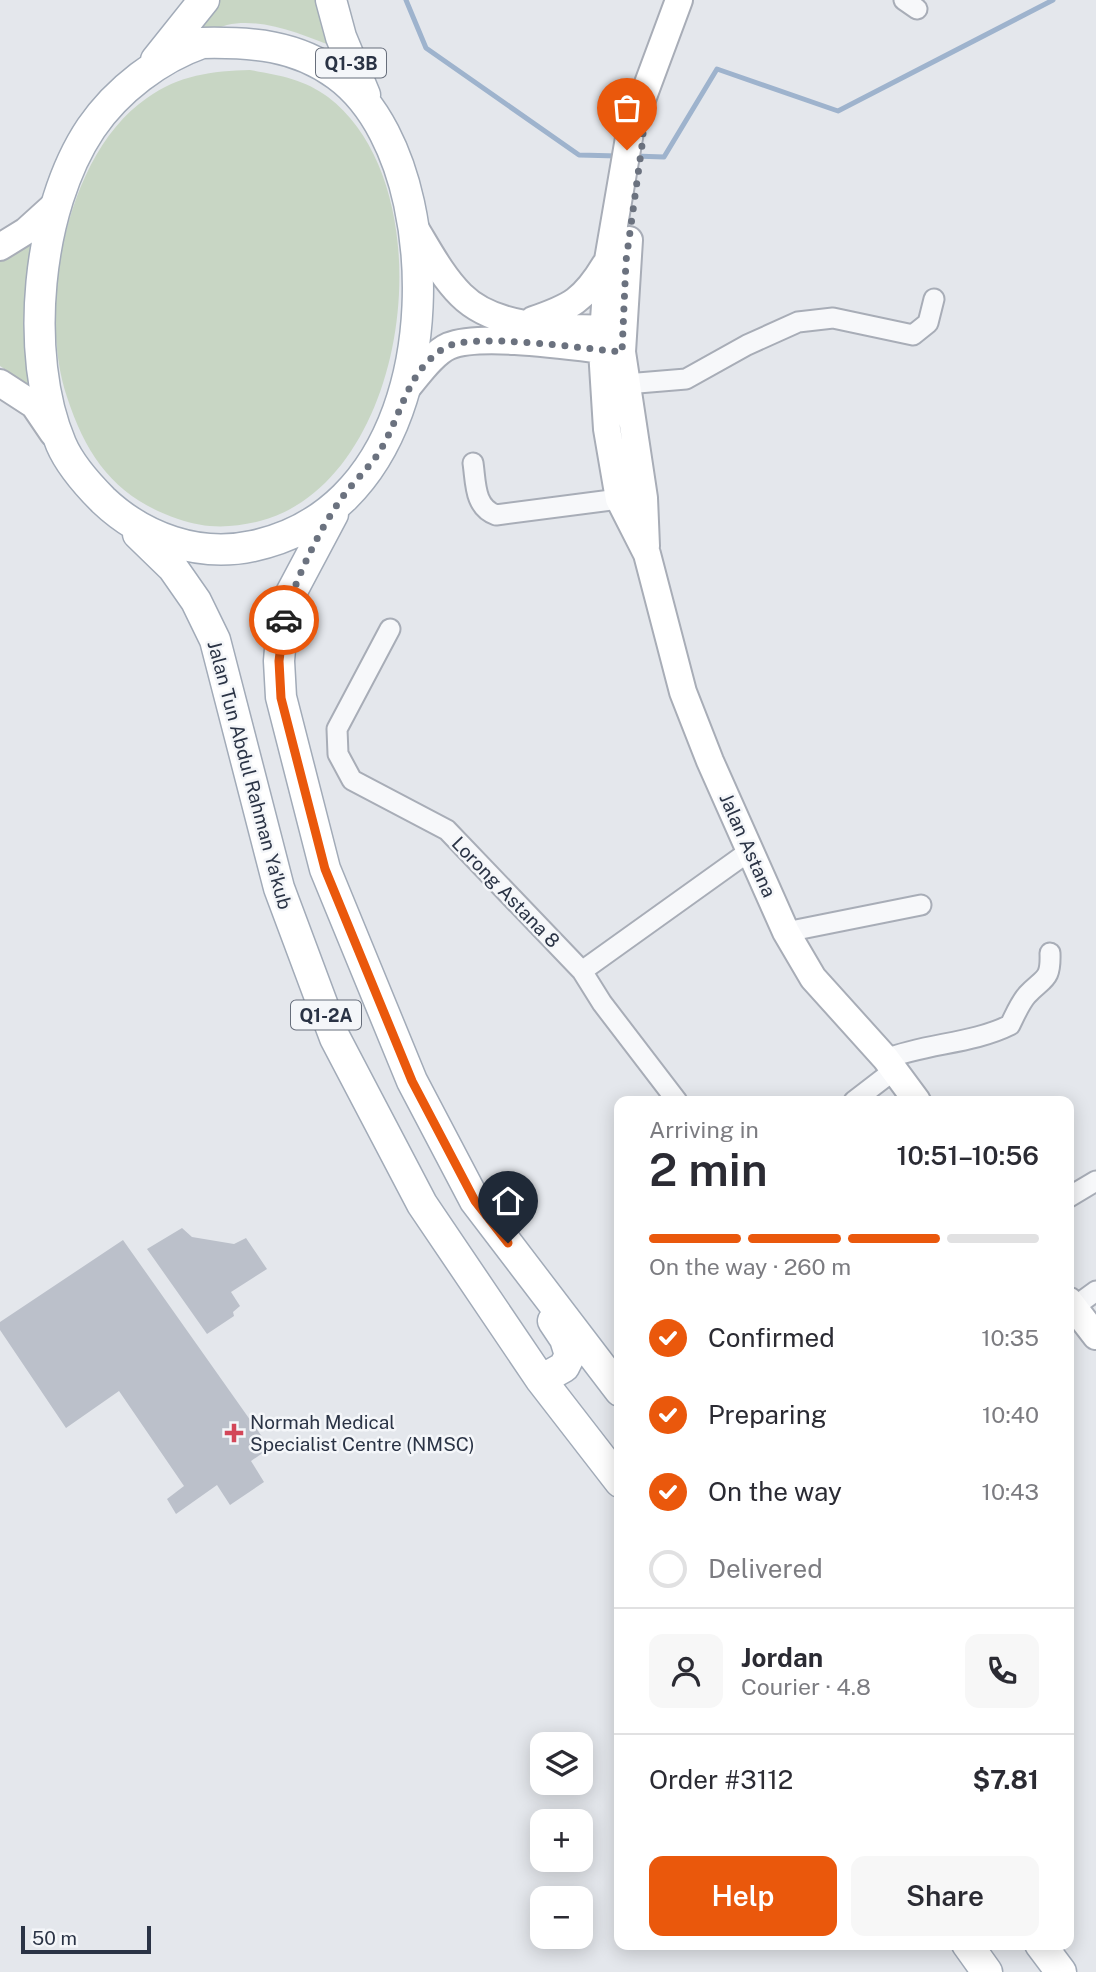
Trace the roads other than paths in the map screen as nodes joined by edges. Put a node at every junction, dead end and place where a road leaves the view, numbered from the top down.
1 (204, 0) edge
2 (331, 0) edge
3 (678, 0) edge
4 (145, 74) junction
5 (379, 123) junction
6 (630, 170) junction
7 (58, 202) junction
8 (415, 228) junction
9 (0, 247) edge
10 (608, 260) junction
11 (933, 299) dead end
12 (525, 323) junction
13 (612, 340) junction
14 (552, 344) junction
15 (0, 383) edge
16 (626, 384) junction
17 (407, 388) junction
18 (607, 429) junction
19 (61, 443) junction
20 (472, 463) dead end
21 (344, 495) junction
22 (619, 499) junction
23 (117, 513) junction
24 (647, 554) junction
25 (390, 629) dead end
26 (751, 850) junction
27 (920, 905) dead end
28 (786, 932) junction
29 (1050, 953) dead end
30 (582, 971) junction
31 (890, 1065) junction
32 (673, 1096) edge
33 (859, 1096) edge
34 (913, 1096) edge
35 (1096, 1181) edge
36 (1074, 1194) edge
37 (475, 1201) junction
38 (1096, 1291) edge
39 (1074, 1302) edge
40 (1074, 1308) edge
41 (1096, 1336) edge
42 (541, 1380) junction
43 (614, 1383) edge
44 (614, 1474) edge
45 (971, 1950) edge
46 (1044, 1950) edge
47 (987, 1972) edge
48 (1061, 1972) edge

1 - 4 main road
2 - 5 main road, Q1-3B
3 - 6 main road, Jalan Astana
4 - 5 main road
4 - 7 main road
5 - 8 main road
6 - 10 main road, Jalan Astana
6 - 13 main road, Jalan Astana
7 - 9 main road
7 - 19 main road
8 - 12 main road
8 - 17 main road
10 - 12 main road
10 - 13 main road, Jalan Astana
11 - 16 street
12 - 13 main road
13 - 14 main road
13 - 16 main road, Jalan Astana
13 - 18 main road, Jalan Astana
14 - 17 main road
14 - 18 main road
15 - 19 main road
16 - 24 main road, Jalan Astana
17 - 21 main road
18 - 22 main road, Jalan Astana
19 - 23 main road
20 - 22 street
21 - 23 main road
21 - 37 main road
22 - 24 main road, Jalan Astana
23 - 42 main road, Jalan Tun Abdul Rahman Ya'kub / Q1-2A
24 - 26 main road, Jalan Astana
25 - 30 street, Lorong Astana 8
26 - 28 main road, Jalan Astana
26 - 30 street
27 - 28 street
28 - 31 main road, Jalan Astana
29 - 31 street
30 - 32 street, Lorong Astana 8
31 - 33 street
31 - 34 main road, Jalan Astana
35 - 36 street
37 - 42 main road
37 - 43 main road
38 - 39 street
40 - 41 main road
42 - 44 main road, Jalan Tun Abdul Rahman Ya'kub / Q1-2A
45 - 47 main road
46 - 48 main road

